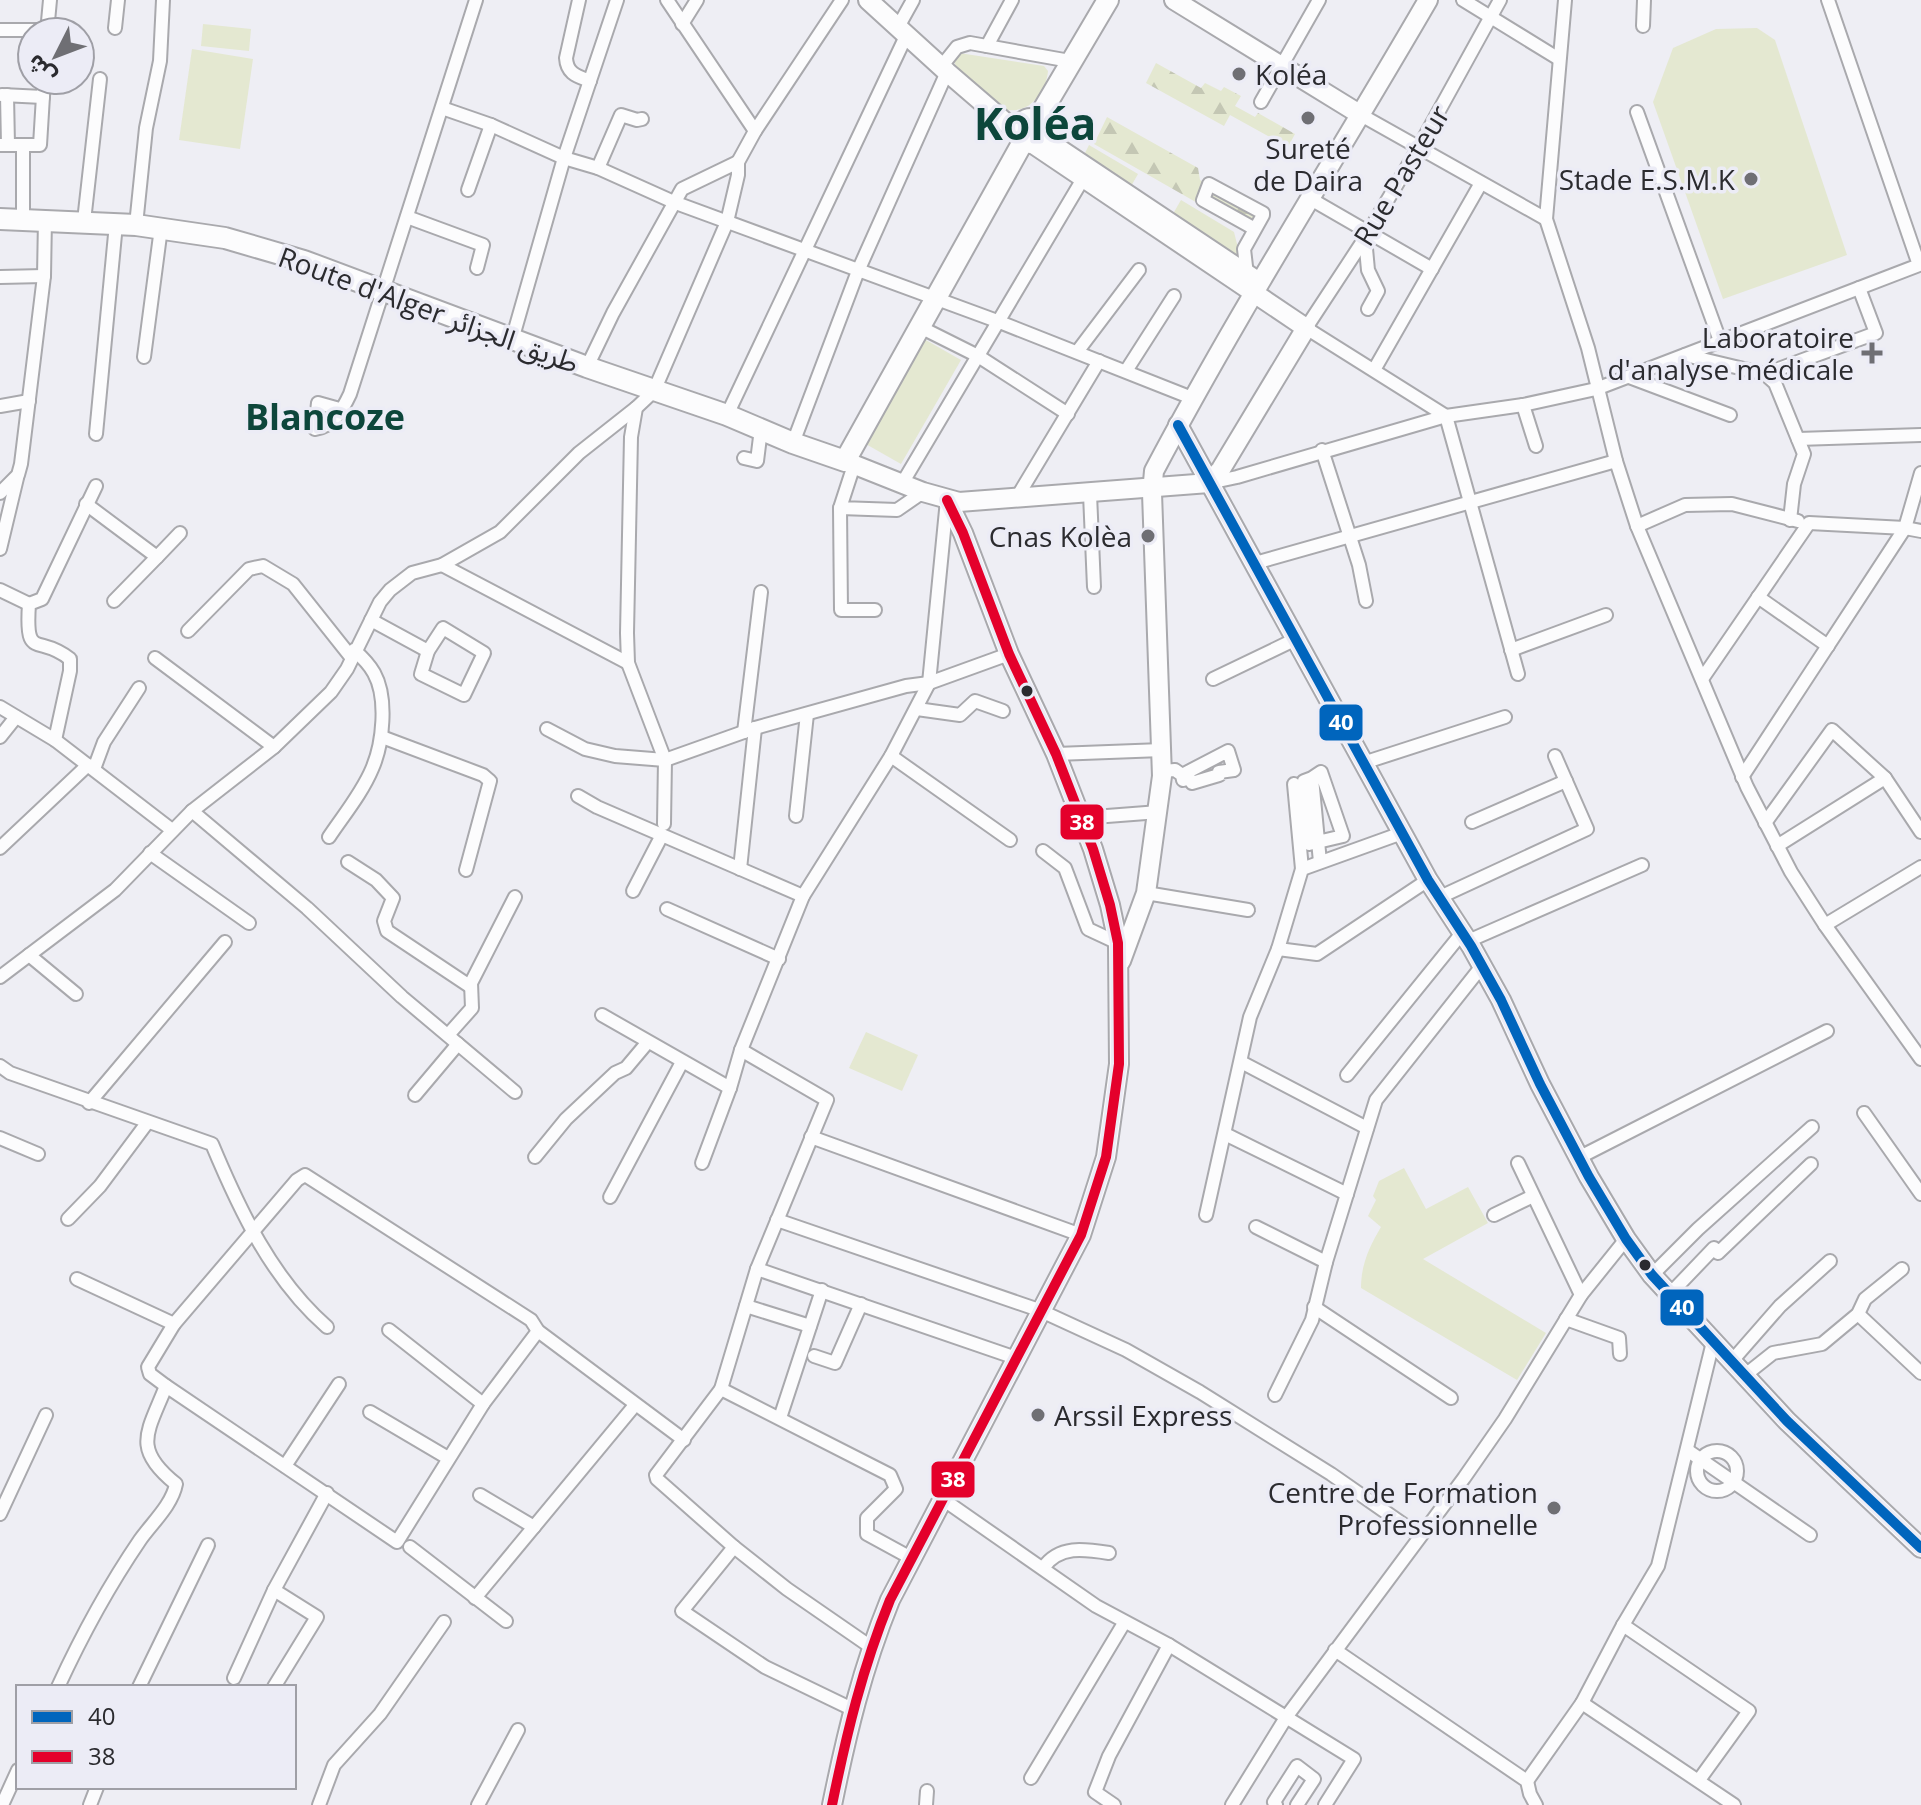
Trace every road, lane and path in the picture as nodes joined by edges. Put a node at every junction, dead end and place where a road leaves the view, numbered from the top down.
1 (118, 0) edge
2 (163, 0) edge
3 (476, 0) edge
4 (579, 0) edge
5 (617, 0) edge
6 (667, 0) edge
7 (697, 0) edge
8 (842, 0) edge
9 (868, 0) edge
10 (913, 0) edge
11 (1012, 0) edge
12 (1108, 0) edge
13 (1174, 0) edge
14 (1319, 0) edge
15 (1428, 0) edge
16 (1463, 0) edge
17 (1500, 0) edge
18 (1565, 0) edge
19 (1644, 0) edge
20 (1828, 0) edge
21 (1490, 18) junction
22 (682, 24) junction
23 (1643, 26) dead end
24 (115, 28) dead end
25 (902, 31) junction
26 (987, 46) junction
27 (1559, 59) junction
28 (1070, 61) junction
29 (1281, 67) junction
30 (944, 70) junction
31 (100, 79) dead end
32 (590, 81) junction
33 (4, 95) edge
34 (43, 97) joint
35 (1261, 102) dead end
36 (442, 108) junction
37 (1637, 112) dead end
38 (1361, 115) junction
39 (642, 119) dead end
40 (491, 125) junction
41 (755, 131) junction
42 (1031, 134) junction
43 (4, 145) edge
44 (23, 145) junction
45 (1419, 147) junction
46 (564, 158) junction
47 (738, 162) junction
48 (598, 168) junction
49 (1086, 174) junction
50 (1481, 183) junction
51 (468, 190) dead end
52 (1309, 198) junction
53 (676, 203) junction
54 (407, 217) junction
55 (0, 219) edge
56 (23, 219) junction
57 (45, 219) junction
58 (1546, 219) junction
59 (84, 221) junction
60 (727, 222) junction
61 (126, 225) junction
62 (161, 228) junction
63 (1255, 229) junction
64 (1366, 235) junction
65 (803, 250) junction
66 (477, 268) dead end
67 (1432, 269) junction
68 (1139, 270) dead end
69 (858, 271) junction
70 (44, 276) junction
71 (0, 277) edge
72 (1253, 283) junction
73 (1859, 288) junction
74 (383, 290) junction
75 (1174, 296) dead end
76 (934, 300) junction
77 (1368, 309) dead end
78 (997, 321) junction
79 (920, 327) junction
80 (1306, 328) junction
81 (512, 340) junction
82 (1720, 341) junction
83 (1077, 352) junction
84 (1685, 355) junction
85 (978, 356) junction
86 (144, 357) dead end
87 (1099, 361) junction
88 (587, 367) junction
89 (1374, 370) junction
90 (1126, 371) junction
91 (1765, 374) junction
92 (1629, 377) junction
93 (1596, 389) junction
94 (654, 391) junction
95 (1192, 398) junction
96 (29, 401) junction
97 (1523, 405) junction
98 (0, 406) edge
99 (636, 408) junction
100 (343, 410) dead end
101 (1068, 414) junction
102 (727, 415) junction
103 (1730, 415) dead end
104 (1446, 416) junction
105 (1178, 425) junction
106 (761, 429) junction
107 (96, 434) dead end
108 (1921, 435) edge
109 (1798, 439) junction
110 (793, 443) junction
111 (1536, 446) dead end
112 (1322, 450) junction
113 (744, 458) dead end
114 (1616, 461) junction
115 (849, 463) junction
116 (1921, 473) edge
117 (18, 475) junction
118 (903, 482) junction
119 (1209, 483) junction
120 (96, 486) dead end
121 (1152, 486) junction
122 (923, 492) junction
123 (0, 493) edge
124 (1090, 494) junction
125 (1016, 499) junction
126 (947, 500) junction
127 (1471, 502) junction
128 (86, 504) junction
129 (840, 508) junction
130 (1790, 520) junction
131 (1809, 523) junction
132 (1637, 526) junction
133 (1905, 528) junction
134 (1921, 531) edge
135 (180, 533) dead end
136 (1350, 537) junction
137 (0, 549) edge
138 (157, 557) junction
139 (1255, 563) junction
140 (442, 565) junction
141 (1094, 587) dead end
142 (0, 590) edge
143 (761, 592) dead end
144 (1758, 597) junction
145 (114, 601) dead end
146 (1366, 601) dead end
147 (29, 604) junction
148 (875, 610) dead end
149 (1606, 615) dead end
150 (371, 620) junction
151 (188, 631) dead end
152 (1296, 639) junction
153 (1828, 646) junction
154 (1511, 650) junction
155 (428, 651) junction
156 (353, 654) junction
157 (1009, 654) junction
158 (155, 658) dead end
159 (628, 663) junction
160 (1518, 674) dead end
161 (1213, 679) dead end
162 (1702, 679) junction
163 (929, 683) junction
164 (139, 688) dead end
165 (0, 707) edge
166 (917, 709) junction
167 (1003, 711) dead end
168 (807, 714) junction
169 (960, 715) junction
170 (16, 717) junction
171 (1505, 717) dead end
172 (547, 729) dead end
173 (953, 729) dead end
174 (750, 730) junction
175 (0, 737) edge
176 (382, 737) junction
177 (55, 740) junction
178 (274, 747) junction
179 (1162, 750) junction
180 (1056, 754) junction
181 (891, 756) junction
182 (1555, 756) dead end
183 (665, 760) junction
184 (1363, 763) junction
185 (91, 767) junction
186 (1162, 771) junction
187 (1182, 775) dead end
188 (1742, 777) junction
189 (1885, 778) junction
190 (1566, 781) junction
191 (1294, 784) dead end
192 (578, 796) dead end
193 (192, 811) junction
194 (1159, 812) junction
195 (796, 816) dead end
196 (1094, 817) dead end
197 (1472, 822) dead end
198 (1765, 823) junction
199 (172, 830) junction
200 (663, 830) junction
201 (1921, 832) edge
202 (1402, 833) junction
203 (329, 837) dead end
204 (1010, 840) dead end
205 (1318, 842) junction
206 (1777, 846) junction
207 (0, 848) edge
208 (1043, 851) dead end
209 (150, 853) junction
210 (348, 862) dead end
211 (1320, 862) junction
212 (1642, 865) dead end
213 (1921, 867) edge
214 (740, 869) junction
215 (1302, 869) junction
216 (466, 870) dead end
217 (1428, 880) junction
218 (633, 891) dead end
219 (1146, 893) junction
220 (803, 896) junction
221 (515, 897) dead end
222 (1440, 897) junction
223 (667, 909) dead end
224 (1248, 910) dead end
225 (249, 923) dead end
226 (1825, 925) junction
227 (1465, 937) junction
228 (225, 942) dead end
229 (1118, 943) junction
230 (1278, 949) junction
231 (29, 955) junction
232 (779, 959) junction
233 (1482, 966) junction
234 (1119, 967) junction
235 (0, 977) edge
236 (471, 987) junction
237 (76, 994) dead end
238 (602, 1015) dead end
239 (1827, 1031) dead end
240 (453, 1040) junction
241 (647, 1043) junction
242 (741, 1050) junction
243 (1921, 1059) edge
244 (682, 1062) junction
245 (1241, 1062) junction
246 (0, 1066) edge
247 (1347, 1075) dead end
248 (730, 1088) junction
249 (515, 1092) dead end
250 (415, 1095) dead end
251 (89, 1103) junction
252 (1864, 1113) dead end
253 (147, 1123) junction
254 (1812, 1127) dead end
255 (1367, 1128) junction
256 (1225, 1134) junction
257 (811, 1137) junction
258 (0, 1138) edge
259 (38, 1154) dead end
260 (535, 1157) dead end
261 (1578, 1158) junction
262 (702, 1163) dead end
263 (1518, 1163) dead end
264 (1811, 1164) dead end
265 (1347, 1194) junction
266 (1921, 1194) edge
267 (1533, 1196) junction
268 (610, 1197) dead end
269 (1206, 1215) dead end
270 (1494, 1215) dead end
271 (68, 1219) dead end
272 (777, 1220) junction
273 (1256, 1227) dead end
274 (253, 1233) junction
275 (1081, 1235) junction
276 (1626, 1239) junction
277 (1830, 1261) dead end
278 (1326, 1262) junction
279 (757, 1269) junction
280 (1902, 1269) dead end
281 (1652, 1275) junction
282 (77, 1279) dead end
283 (822, 1290) junction
284 (1581, 1295) junction
285 (1669, 1295) junction
286 (861, 1304) junction
287 (746, 1306) junction
288 (1314, 1307) junction
289 (1039, 1310) junction
290 (1858, 1314) junction
291 (1566, 1319) junction
292 (174, 1324) junction
293 (810, 1326) junction
294 (327, 1327) dead end
295 (389, 1330) dead end
296 (538, 1331) junction
297 (1713, 1342) junction
298 (1921, 1352) edge
299 (1620, 1354) dead end
300 (814, 1356) dead end
301 (1016, 1358) junction
302 (1910, 1363) junction
303 (1738, 1369) junction
304 (1921, 1373) edge
305 (339, 1384) dead end
306 (166, 1386) junction
307 (721, 1389) junction
308 (1275, 1395) dead end
309 (1451, 1398) dead end
310 (483, 1404) junction
311 (635, 1405) junction
312 (370, 1412) dead end
313 (46, 1415) dead end
314 (780, 1418) junction
315 (684, 1440) junction
316 (1687, 1450) junction
317 (448, 1458) junction
318 (1701, 1460) junction
319 (285, 1466) junction
320 (1734, 1482) junction
321 (327, 1493) junction
322 (480, 1495) dead end
323 (944, 1500) junction
324 (0, 1514) edge
325 (534, 1527) junction
326 (1810, 1535) dead end
327 (1420, 1536) junction
328 (208, 1545) dead end
329 (410, 1547) dead end
330 (734, 1547) junction
331 (1921, 1548) edge
332 (1109, 1553) dead end
333 (911, 1558) junction
334 (1043, 1568) junction
335 (274, 1590) junction
336 (475, 1598) junction
337 (506, 1621) dead end
338 (444, 1622) dead end
339 (1124, 1623) junction
340 (1623, 1625) junction
341 (1169, 1645) junction
342 (871, 1647) junction
343 (1335, 1650) junction
344 (234, 1678) dead end
345 (59, 1685) edge
346 (140, 1685) edge
347 (275, 1685) edge
348 (1582, 1703) junction
349 (852, 1709) junction
350 (1287, 1716) junction
351 (518, 1730) dead end
352 (16, 1774) edge
353 (1031, 1778) dead end
354 (1699, 1780) junction
355 (1527, 1781) junction
356 (1095, 1792) junction
357 (1238, 1803) edge
358 (2, 1805) edge
359 (319, 1805) edge
360 (478, 1805) edge
361 (832, 1805) edge
362 (1089, 1805) edge
363 (1114, 1805) edge
364 (1276, 1805) edge
365 (1297, 1805) edge
366 (1325, 1805) edge
367 (1536, 1805) edge
368 (1734, 1805) edge

1 - 24 street
2 - 61 street
3 - 36 street
4 - 32 street
5 - 32 street
6 - 22 street
7 - 22 street
8 - 41 street
9 - 25 main road
10 - 25 street
11 - 26 street
12 - 28 main road
13 - 29 main road
14 - 29 street
15 - 38 main road
16 - 21 street
17 - 21 street, Rue Pasteur
18 - 27 street
19 - 23 street
20 - 73 street
21 - 27 street
21 - 45 street, Rue Pasteur
22 - 41 street
25 - 30 main road
25 - 65 street
26 - 28 street
26 - 30 street
27 - 58 street
28 - 42 main road
29 - 35 street
29 - 38 main road
30 - 42 main road
30 - 69 street
31 - 59 street
32 - 46 street
33 - 34 street
33 - 43 street
34 - 44 street
36 - 40 street
36 - 54 street
37 - 82 street
38 - 45 street
38 - 52 main road
39 - 48 street
40 - 46 street
40 - 51 street
41 - 47 street
42 - 49 main road
42 - 76 main road
43 - 44 street
44 - 56 street
45 - 50 street
45 - 64 street, Rue Pasteur
46 - 48 street
46 - 81 street
47 - 53 street
47 - 60 street
48 - 53 street
49 - 72 main road
49 - 78 street
50 - 58 street
50 - 67 street
52 - 64 street
52 - 72 main road
53 - 60 street
53 - 88 street
54 - 66 street
54 - 74 street
55 - 56 main road, Route d'Alger طريق الجزائر
56 - 57 main road, Route d'Alger طريق الجزائر
57 - 59 main road, Route d'Alger طريق الجزائر
57 - 70 street
58 - 93 street
59 - 61 main road, Route d'Alger طريق الجزائر
60 - 65 street
60 - 94 street
61 - 62 main road, Route d'Alger طريق الجزائر
61 - 107 street
62 - 74 main road, Route d'Alger طريق الجزائر
62 - 86 street
63 - 63 street
63 - 72 street
64 - 67 street
64 - 77 street
64 - 80 street, Rue Pasteur
65 - 69 street
65 - 102 street
67 - 89 street
68 - 83 street
69 - 76 street
69 - 110 street
70 - 71 street
70 - 96 street
72 - 80 main road
72 - 95 main road
73 - 82 street
73 - 91 street
74 - 81 main road, Route d'Alger طريق الجزائر
74 - 100 street
75 - 90 street
76 - 78 street
76 - 79 main road
78 - 83 street
78 - 85 street
79 - 85 street
79 - 115 main road
80 - 89 street
80 - 119 main road
81 - 88 main road, Route d'Alger طريق الجزائر
82 - 84 street
83 - 87 street
84 - 91 street
84 - 92 street
85 - 101 street
85 - 118 street
87 - 90 street
87 - 101 street
88 - 94 main road, Route d'Alger طريق الجزائر
89 - 104 street
90 - 95 street
91 - 109 street
92 - 93 street
92 - 103 street
93 - 97 street
93 - 114 street
94 - 99 street
94 - 102 main road, Route d'Alger طريق الجزائر
95 - 105 main road
96 - 98 street
96 - 117 street
97 - 104 street
97 - 111 street
99 - 140 street
99 - 159 street
101 - 125 street
102 - 106 main road, Route d'Alger طريق الجزائر
104 - 112 street
104 - 127 street
105 - 119 main road
105 - 121 main road
106 - 110 main road, Route d'Alger طريق الجزائر
106 - 113 street
108 - 109 street
109 - 130 street
110 - 115 main road, Route d'Alger طريق الجزائر
112 - 119 street
112 - 136 street
114 - 127 street
114 - 132 street
115 - 118 main road
115 - 129 street
116 - 133 street
117 - 123 street
117 - 137 street
118 - 122 main road
119 - 121 main road
119 - 139 main road
120 - 128 street
121 - 124 main road
121 - 179 main road
122 - 126 main road
122 - 129 street
124 - 125 main road
124 - 141 street
125 - 126 main road
126 - 157 main road
126 - 163 street
127 - 136 street
127 - 154 street
128 - 138 street
128 - 147 street
129 - 148 street
130 - 131 street
130 - 132 street
131 - 133 street
131 - 144 street
132 - 162 street
133 - 134 street
133 - 153 street
135 - 138 street
136 - 139 street
136 - 146 street
138 - 145 street
139 - 152 main road
140 - 150 street
140 - 159 street
142 - 147 street
143 - 174 street
144 - 153 street
144 - 162 street
147 - 177 street
149 - 154 street
150 - 155 street
150 - 156 street
151 - 156 street
152 - 161 street
152 - 184 main road
153 - 188 street
154 - 160 street
155 - 155 street
156 - 176 street
156 - 178 street
157 - 163 street
157 - 180 main road
158 - 178 street
159 - 183 street
162 - 188 street
163 - 166 street
163 - 168 street
164 - 185 street
165 - 170 street
166 - 169 street
166 - 181 street
167 - 169 street
168 - 174 street
168 - 195 street
169 - 173 street
170 - 175 street
170 - 177 street
171 - 184 street
172 - 183 street
174 - 183 street
174 - 214 street
176 - 203 street
176 - 216 street
177 - 185 street
178 - 193 street
179 - 180 street
179 - 186 main road
180 - 229 main road
181 - 204 street
181 - 220 street
182 - 190 street
183 - 200 street
184 - 202 main road
185 - 199 street
185 - 207 street
186 - 187 street
186 - 194 main road
188 - 198 street
189 - 198 street
189 - 201 street
189 - 206 street
190 - 197 street
190 - 222 street
191 - 215 street
192 - 200 street
193 - 199 street
193 - 240 street
194 - 196 street
194 - 219 main road
198 - 206 street
199 - 209 street
200 - 214 street
200 - 218 street
202 - 211 street
202 - 217 main road
205 - 205 street
205 - 211 street
206 - 226 street
208 - 229 street
209 - 225 street
209 - 231 street
210 - 236 street
211 - 215 street
212 - 227 street
213 - 226 street
214 - 220 street
215 - 230 street
217 - 222 main road
217 - 230 street
219 - 224 street
219 - 234 main road
220 - 232 street
221 - 236 street
222 - 227 main road
223 - 232 street
226 - 243 street
227 - 233 main road
227 - 247 street
228 - 251 street
229 - 234 main road
230 - 245 street
231 - 235 street
231 - 237 street
232 - 242 street
233 - 255 street
233 - 261 main road
234 - 275 main road
236 - 240 street
238 - 241 street
239 - 261 street
240 - 249 street
240 - 250 street
241 - 244 street
241 - 260 street
242 - 248 street
242 - 257 street
244 - 248 street
244 - 268 street
245 - 255 street
245 - 256 street
246 - 251 street
248 - 262 street
251 - 253 street
252 - 266 street
253 - 271 street
253 - 274 street
254 - 281 street
255 - 265 street
256 - 265 street
256 - 269 street
257 - 272 street
257 - 275 street
258 - 259 street
261 - 276 main road
263 - 267 street
264 - 285 street
265 - 278 street
267 - 270 street
267 - 284 street
272 - 279 street
272 - 289 street
273 - 278 street
274 - 292 street
274 - 294 street
274 - 296 street
275 - 289 main road
276 - 281 main road
276 - 284 street
277 - 303 street
278 - 288 street
279 - 283 street
279 - 287 street
280 - 290 street
281 - 285 main road
282 - 292 street
283 - 286 street
283 - 293 street
284 - 291 street
285 - 297 main road
286 - 300 street
286 - 301 street
287 - 293 street
287 - 307 street
288 - 308 street
288 - 309 street
289 - 301 main road
289 - 327 street
290 - 302 street
290 - 303 street
291 - 299 street
291 - 327 street
292 - 306 street
293 - 314 street
295 - 310 street
296 - 310 street
296 - 311 street
297 - 303 main road
297 - 316 street
298 - 302 street
301 - 323 main road
302 - 304 street
303 - 331 main road
305 - 319 street
306 - 319 street
306 - 345 street
307 - 314 street
307 - 315 street
310 - 317 street
311 - 315 street
311 - 325 street
312 - 317 street
313 - 324 street
314 - 333 street
315 - 330 street
316 - 318 street
316 - 340 street
317 - 321 street
318 - 320 street
318 - 320 street
318 - 320 street
319 - 321 street
320 - 326 street
321 - 335 street
322 - 325 street
323 - 333 main road
323 - 334 street
325 - 336 street
327 - 343 street
328 - 346 street
329 - 336 street
330 - 342 street
330 - 349 street
332 - 334 street
333 - 342 main road
334 - 339 street
335 - 344 street
335 - 347 street
336 - 337 street
338 - 359 street
339 - 341 street
339 - 353 street
340 - 348 street
340 - 354 street
341 - 350 street
341 - 356 street
342 - 349 main road
343 - 350 street
343 - 355 street
348 - 354 street
348 - 355 street
349 - 361 main road
350 - 357 street
350 - 366 street
351 - 360 street
352 - 358 street
354 - 368 street
355 - 367 street
356 - 362 street
356 - 363 street
364 - 365 street

